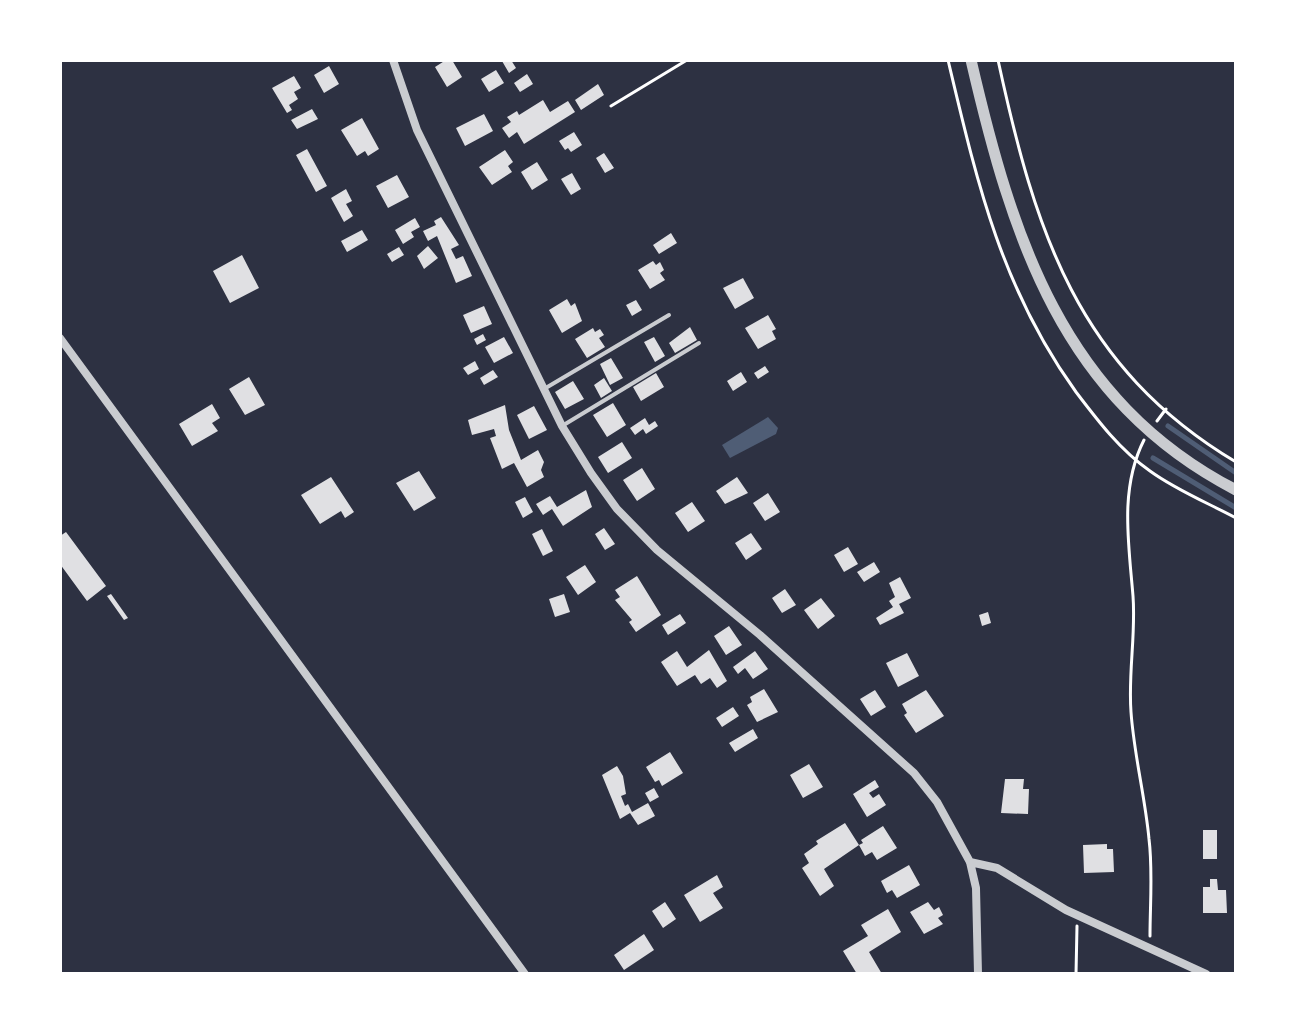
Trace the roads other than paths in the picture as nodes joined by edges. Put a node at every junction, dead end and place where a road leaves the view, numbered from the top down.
1 (393, 60) edge
2 (971, 60) edge
3 (669, 315) dead end
4 (60, 338) edge
5 (699, 343) dead end
6 (544, 389) junction
7 (562, 426) junction
8 (1236, 490) edge
9 (970, 862) junction
10 (525, 974) edge
11 (978, 974) edge
12 (1206, 974) edge

1 - 6 street
2 - 8 street
3 - 6 lane
4 - 10 street
5 - 7 lane
6 - 7 street
7 - 9 street
9 - 11 street
9 - 12 street

